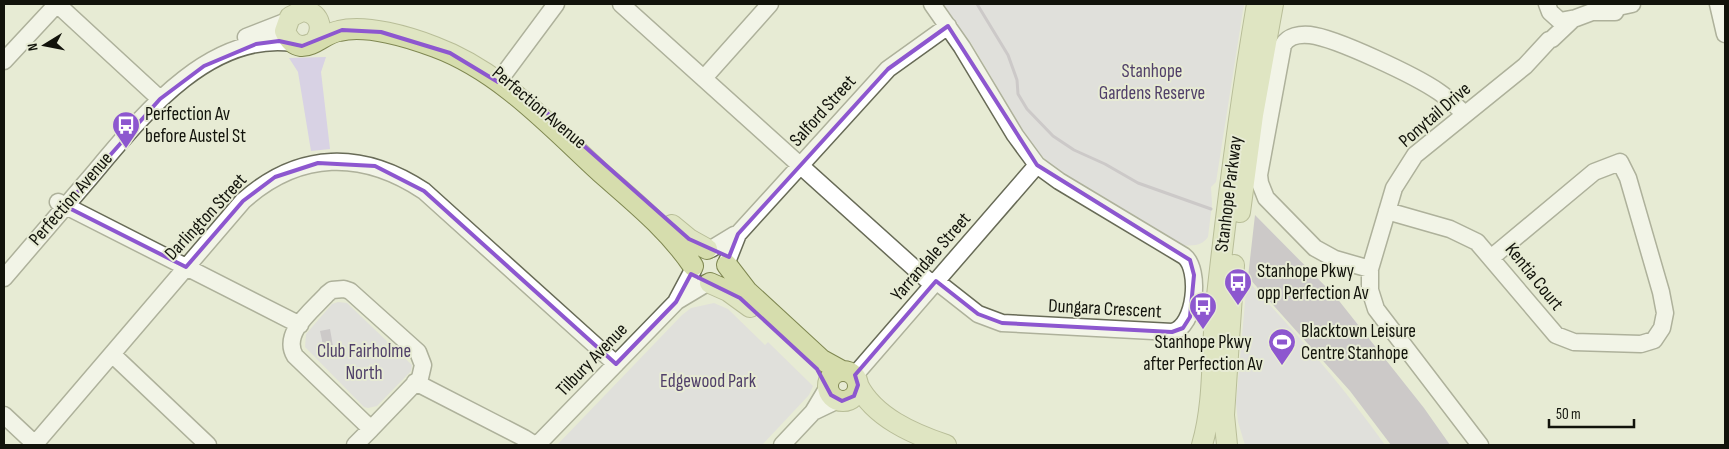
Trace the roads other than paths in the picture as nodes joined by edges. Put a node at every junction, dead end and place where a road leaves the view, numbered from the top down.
1 (57, 4) edge
2 (556, 4) edge
3 (621, 4) edge
4 (770, 4) edge
5 (932, 4) edge
6 (1257, 4) edge
7 (1273, 4) edge
8 (1584, 4) edge
9 (1718, 4) edge
10 (1621, 5) edge
11 (1547, 7) edge
12 (311, 11) edge
13 (289, 14) edge
14 (1573, 20) junction
15 (948, 26) junction
16 (1725, 34) edge
17 (316, 40) junction
18 (1549, 40) junction
19 (293, 43) junction
20 (4, 61) edge
21 (501, 78) junction
22 (704, 78) junction
23 (156, 96) junction
24 (1465, 114) junction
25 (1037, 165) junction
26 (800, 166) junction
27 (62, 204) junction
28 (1387, 211) junction
29 (738, 234) junction
30 (709, 249) junction
31 (1492, 257) junction
32 (727, 263) junction
33 (4, 265) edge
34 (186, 268) junction
35 (1370, 269) junction
36 (701, 275) junction
37 (4, 278) edge
38 (935, 283) junction
39 (300, 325) junction
40 (113, 355) junction
41 (616, 364) junction
42 (415, 382) junction
43 (842, 386) junction
44 (4, 415) edge
45 (371, 428) junction
46 (35, 445) edge
47 (208, 445) edge
48 (355, 445) edge
49 (536, 445) edge
50 (782, 445) edge
51 (922, 445) edge
52 (946, 445) edge
53 (1202, 445) edge
54 (1227, 445) edge
55 (1480, 445) edge

1 - 20 street
1 - 23 street
2 - 21 street
3 - 22 street, Dungara Crescent
4 - 22 street
5 - 15 street, Dungara Crescent
6 - 53 main road, Stanhope Parkway
7 - 54 main road, Stanhope Parkway
8 - 14 street
9 - 16 street
10 - 14 street
11 - 14 street
11 - 18 street
12 - 13 main road
12 - 17 main road
12 - 21 main road, Perfection Avenue
13 - 19 main road
13 - 23 street, Perfection Avenue
14 - 18 street, Ponytail Drive
15 - 25 street, Dungara Crescent
15 - 26 street, Salford Street
17 - 19 main road
17 - 21 main road, Perfection Avenue
18 - 24 street, Ponytail Drive
19 - 23 street, Perfection Avenue
21 - 30 main road, Perfection Avenue
21 - 36 main road, Perfection Avenue
22 - 26 street, Dungara Crescent
23 - 27 street, Perfection Avenue
24 - 28 street, Ponytail Drive
24 - 35 street
25 - 38 street, Yarrandale Street
25 - 38 street, Dungara Crescent
26 - 29 street, Salford Street
26 - 38 street, Dungara Crescent
27 - 33 street, Perfection Avenue
27 - 34 street
27 - 37 street, Perfection Avenue
28 - 31 street, Kentia Court
28 - 35 street, Ponytail Drive
29 - 30 street, Salford Street
29 - 32 street, Salford Street
30 - 32 main road
30 - 36 main road
31 - 31 street, Kentia Court
32 - 36 main road
32 - 43 main road, Perfection Avenue
34 - 39 street
34 - 40 street, Darlington Street
34 - 41 street, Darlington Street
35 - 55 street, Ponytail Drive
36 - 41 street, Tilbury Avenue
36 - 43 main road, Perfection Avenue
38 - 43 street, Yarrandale Street
39 - 42 street
39 - 45 street
40 - 46 street, Darlington Street
40 - 47 street
41 - 49 street, Tilbury Avenue
42 - 45 street
42 - 49 street
43 - 50 street, Yarrandale Street
43 - 51 main road, Perfection Avenue
43 - 52 main road, Perfection Avenue
44 - 46 street
45 - 48 street

